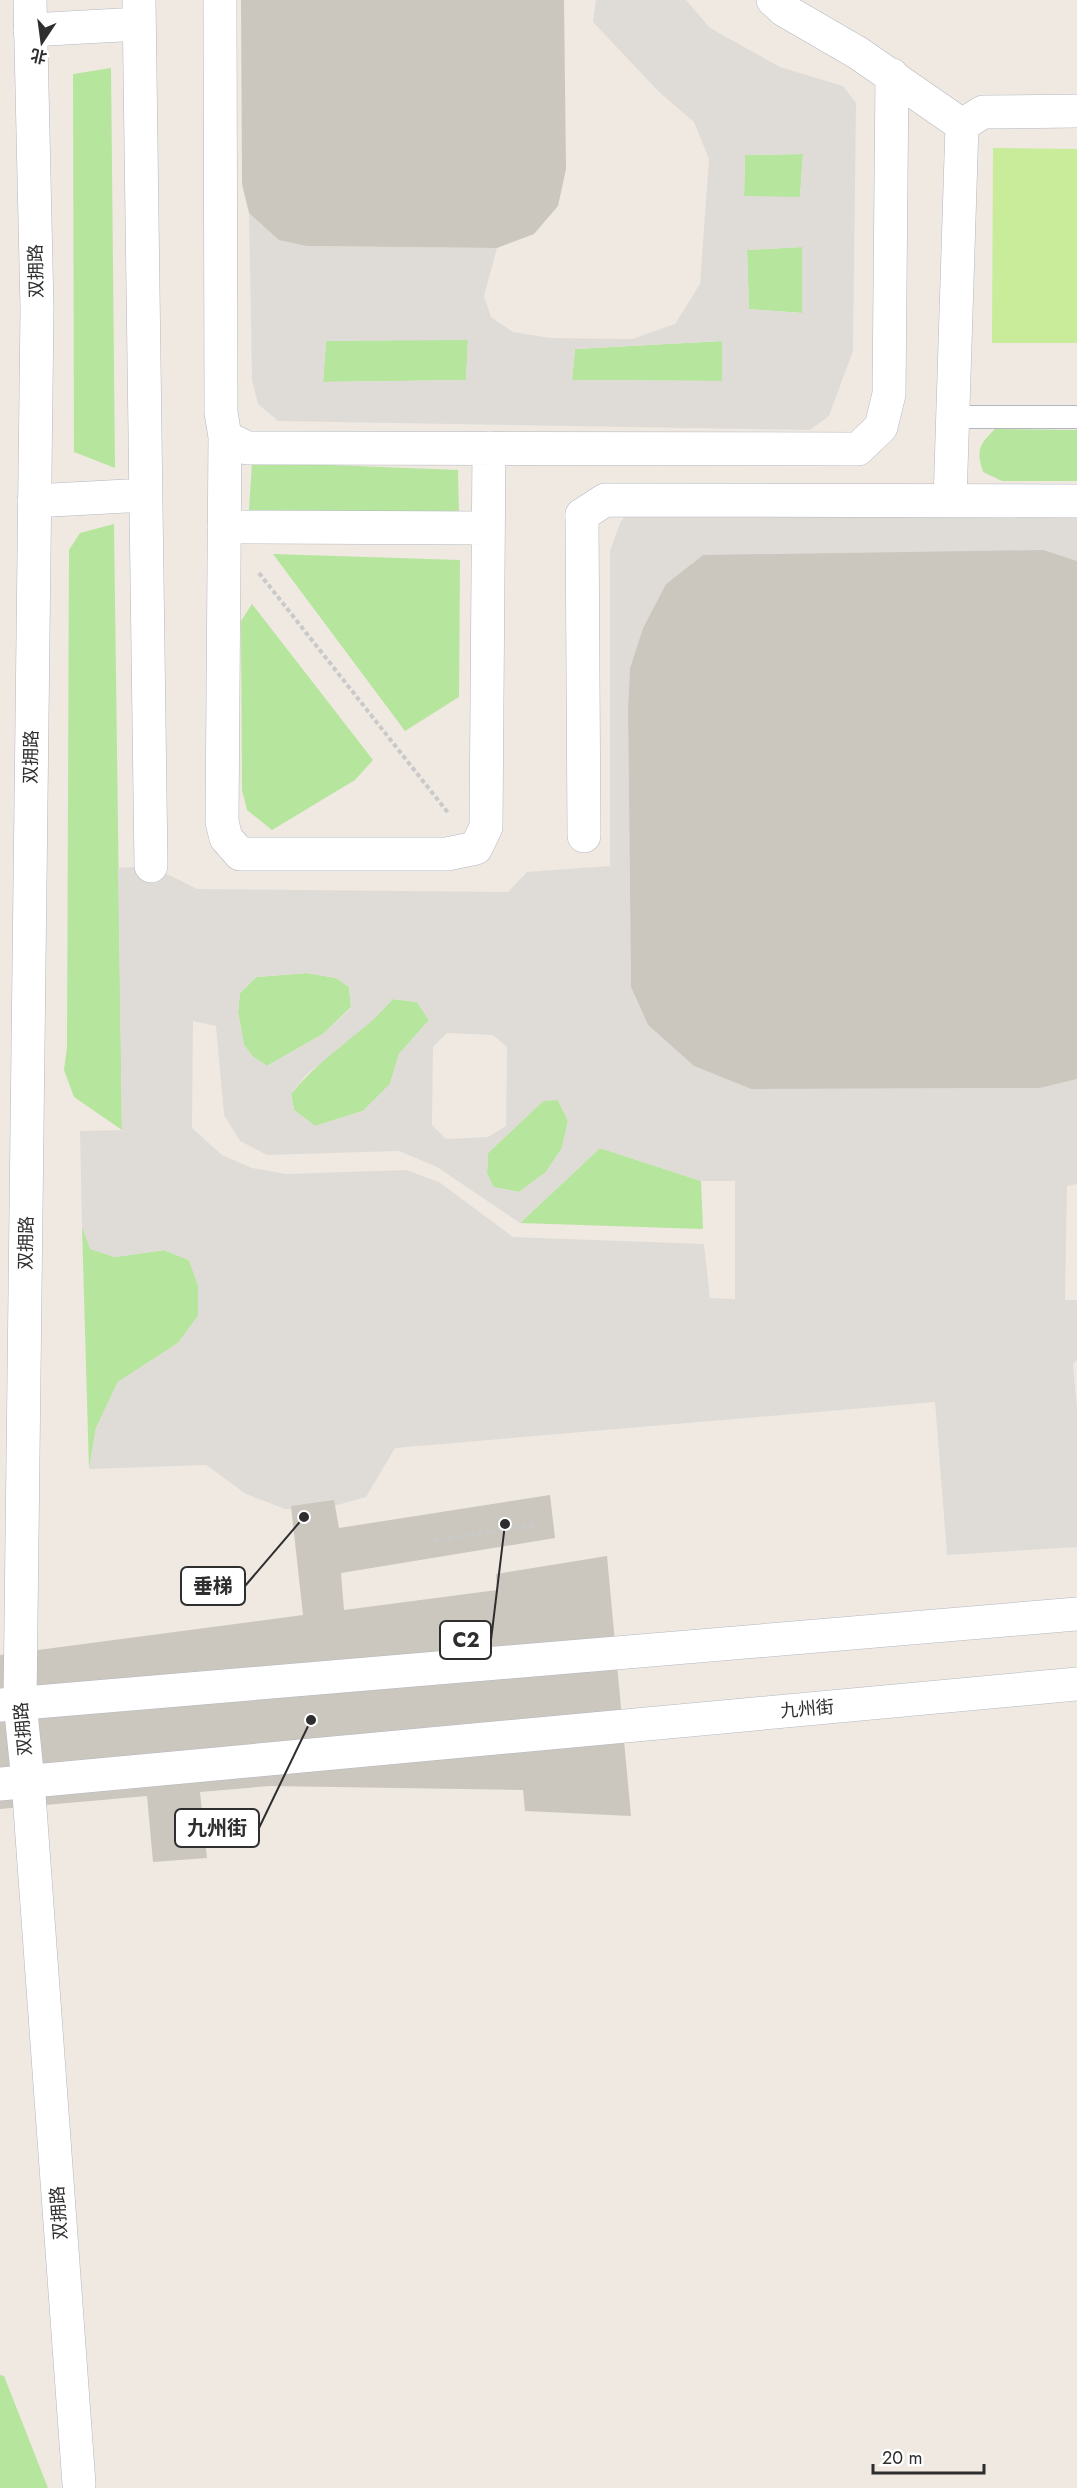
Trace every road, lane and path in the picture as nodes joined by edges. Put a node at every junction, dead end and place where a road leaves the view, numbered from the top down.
1 (220, 0) edge
2 (773, 0) edge
3 (139, 12) edge
4 (30, 15) edge
5 (892, 75) junction
6 (1077, 111) edge
7 (962, 125) junction
8 (952, 417) junction
9 (1077, 417) edge
10 (225, 437) junction
11 (489, 448) junction
12 (146, 495) junction
13 (34, 501) junction
14 (950, 501) junction
15 (1077, 501) edge
16 (224, 527) junction
17 (488, 528) junction
18 (584, 836) dead end
19 (476, 848) junction
20 (151, 866) dead end
21 (535, 1525) dead end
22 (433, 1541) dead end
23 (1077, 1614) edge
24 (1077, 1684) edge
25 (10, 1704) edge
26 (14, 1783) edge
27 (79, 2484) dead end

1 - 10 street
2 - 5 street
3 - 4 street
3 - 12 street
4 - 13 street, 双拥路
5 - 7 street
5 - 11 street
6 - 7 street
7 - 8 street
8 - 9 lane
8 - 14 street
10 - 11 street
10 - 16 street
11 - 17 street
12 - 13 street
12 - 20 street
13 - 25 street, 双拥路
14 - 15 street
14 - 18 street
16 - 17 street
16 - 19 path
16 - 19 street
17 - 19 street
21 - 22 path
23 - 25 street
24 - 26 street, 九州街
25 - 26 street, 双拥路
26 - 27 street, 双拥路

